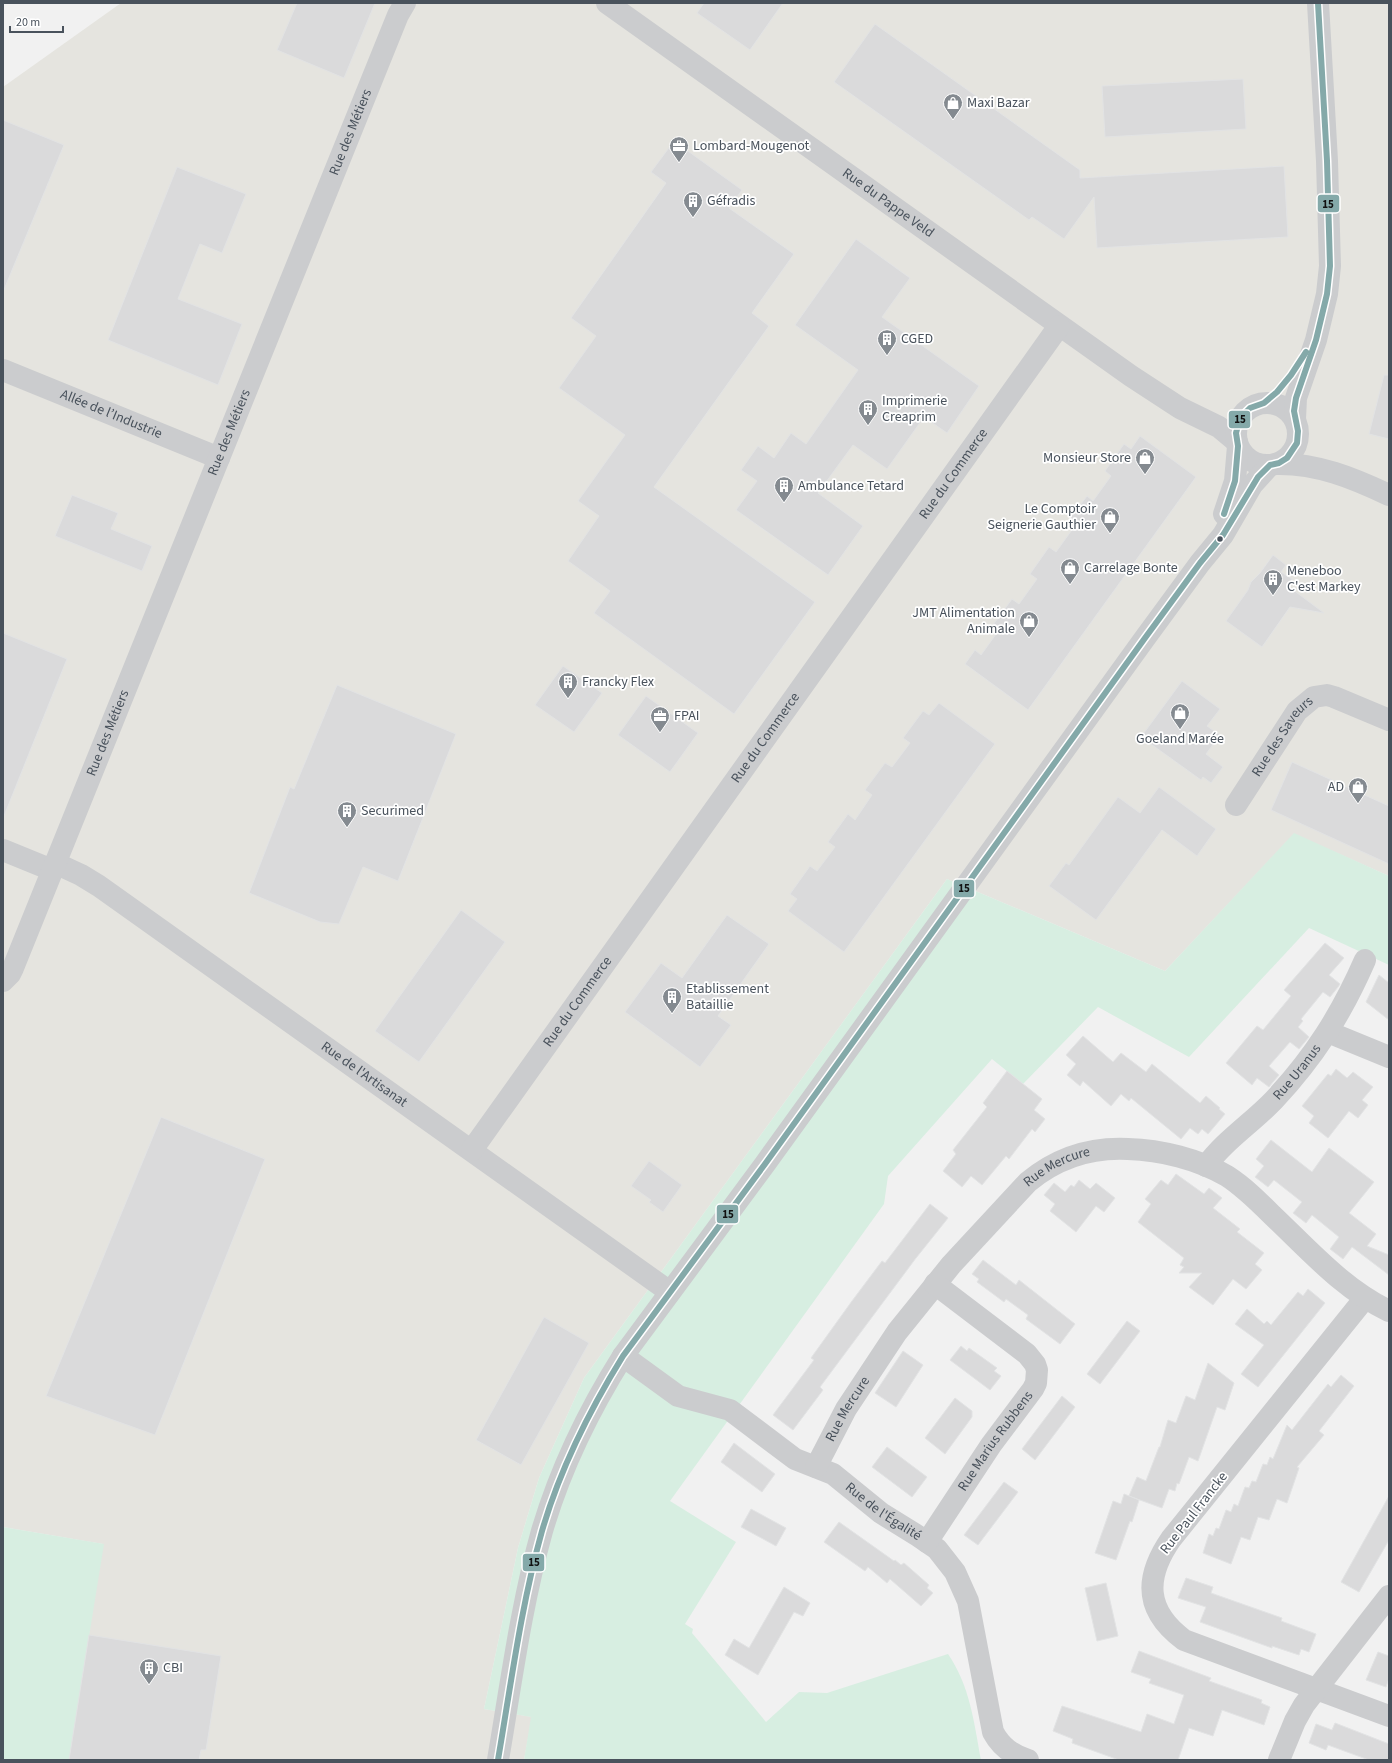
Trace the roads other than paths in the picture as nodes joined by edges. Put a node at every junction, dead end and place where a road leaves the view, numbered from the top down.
1 (405, 3) edge
2 (607, 3) edge
3 (1318, 3) edge
4 (1320, 323) junction
5 (1059, 326) junction
6 (3, 370) edge
7 (1170, 401) junction
8 (1257, 405) junction
9 (1297, 427) junction
10 (1238, 444) junction
11 (219, 458) junction
12 (1273, 464) junction
13 (1362, 482) junction
14 (1389, 495) edge
15 (1200, 563) junction
16 (1389, 720) edge
17 (1236, 805) dead end
18 (3, 850) edge
19 (54, 867) junction
20 (1365, 960) dead end
21 (3, 981) edge
22 (1328, 1032) junction
23 (1389, 1057) edge
24 (472, 1150) junction
25 (1206, 1166) junction
26 (935, 1284) junction
27 (670, 1292) junction
28 (1365, 1298) junction
29 (1389, 1311) edge
30 (623, 1356) junction
31 (816, 1467) junction
32 (927, 1542) junction
33 (1389, 1596) edge
34 (1315, 1690) junction
35 (1389, 1716) edge
36 (498, 1760) edge
37 (1025, 1760) edge
38 (1280, 1760) edge

1 - 11 street, Rue des Métiers
2 - 5 street, Rue du Pappe Veld
3 - 4 street
4 - 8 street
4 - 9 street
5 - 7 street, Rue du Pappe Veld
5 - 24 street, Rue du Commerce
6 - 11 street, Allée de l’Industrie
7 - 8 street, Rue du Pappe Veld
7 - 10 street, Rue du Pappe Veld
8 - 9 street
8 - 10 street
9 - 12 street
9 - 13 street
10 - 12 street
10 - 15 street
11 - 19 street, Rue des Métiers
12 - 13 street
12 - 15 street
13 - 14 street
15 - 27 street
16 - 17 street, Rue des Saveurs
18 - 19 street, Rue de l'Artisanat
19 - 21 street, Rue des Métiers
19 - 24 street, Rue de l'Artisanat
20 - 22 street, Rue Uranus
22 - 23 street
22 - 25 street, Rue Uranus
24 - 27 street, Rue de l'Artisanat
25 - 26 street, Rue Mercure
25 - 28 street, Rue Mercure
26 - 31 street, Rue Mercure
26 - 32 street, Rue Marius Rubbens
27 - 30 street
28 - 29 street, Rue Mercure
28 - 34 street, Rue Paul Francke
30 - 31 street, Rue de l'Égalité
30 - 36 street
31 - 32 street, Rue de l'Égalité
32 - 37 street, Rue de l'Égalité
33 - 34 street
34 - 35 street, Rue Paul Francke
34 - 38 street

